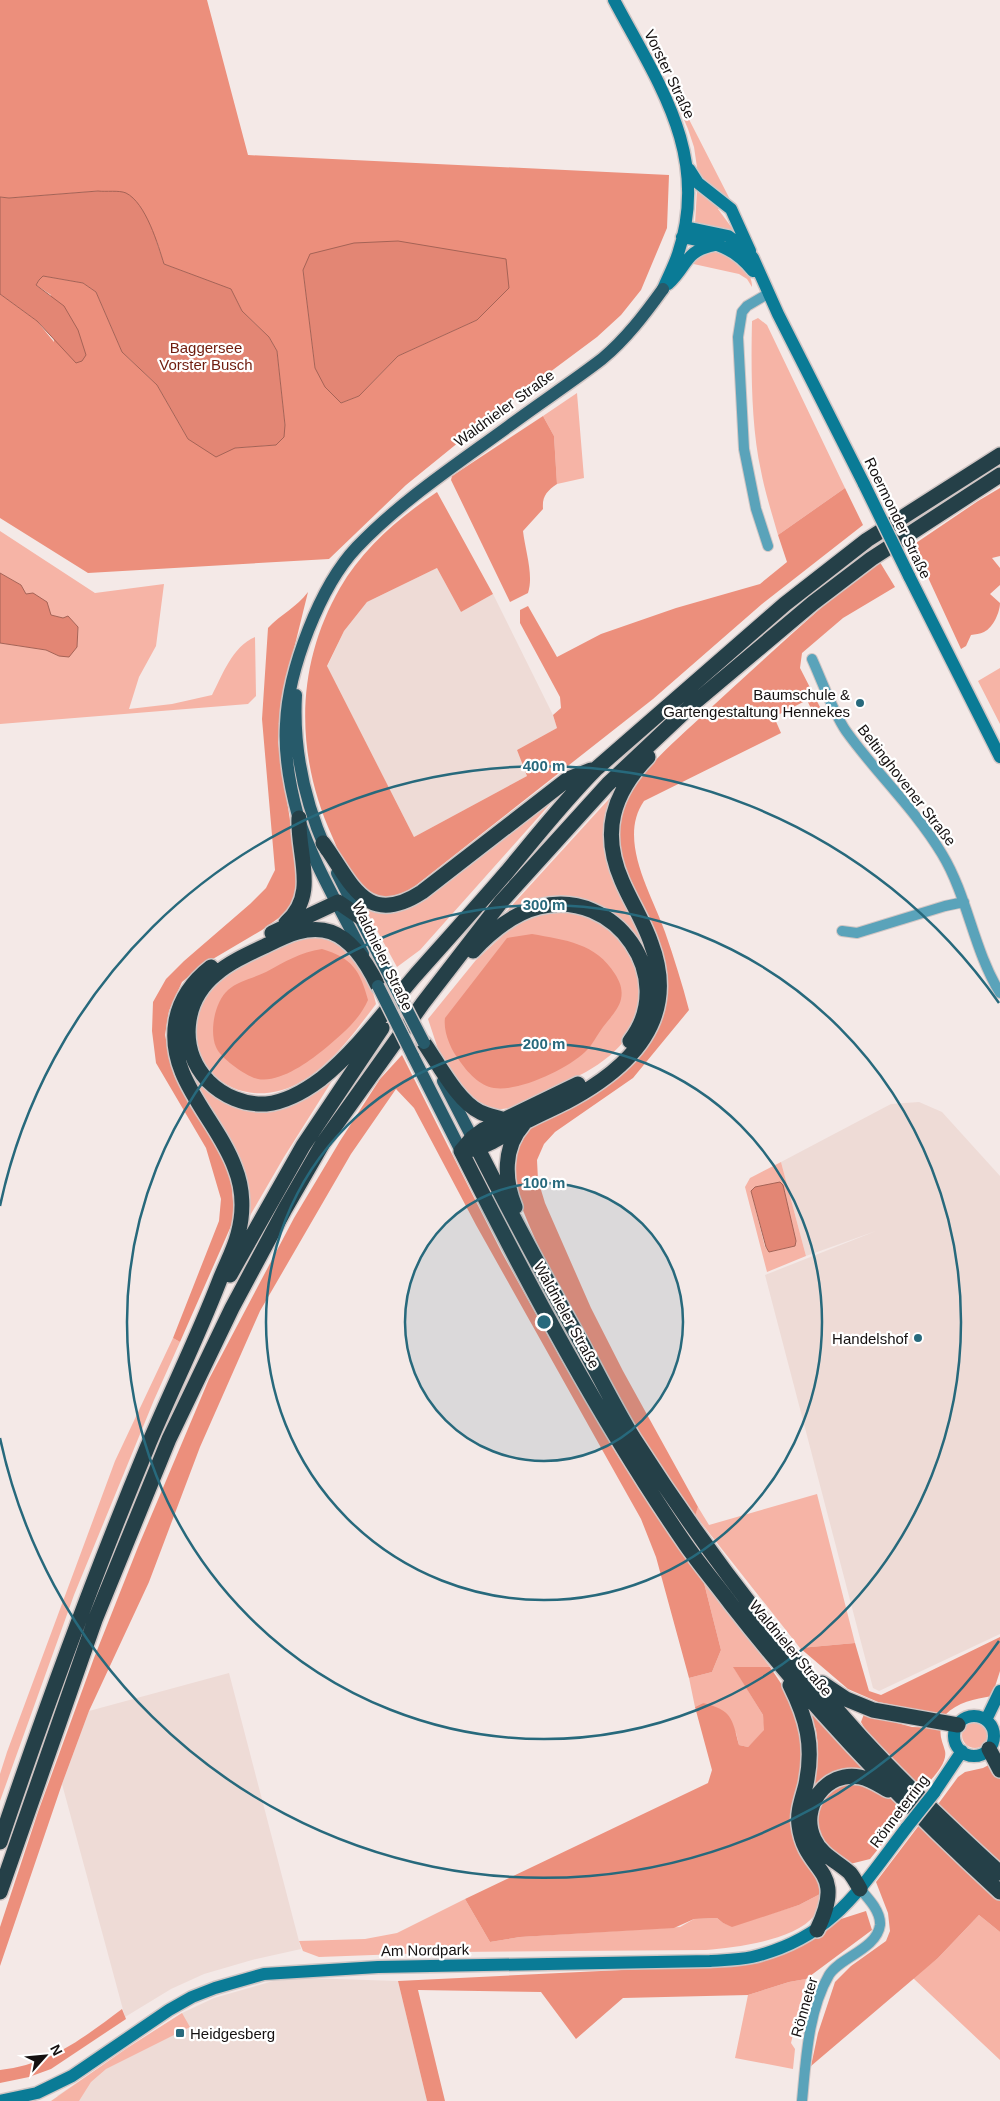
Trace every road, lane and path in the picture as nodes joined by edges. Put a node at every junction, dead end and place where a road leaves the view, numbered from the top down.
1 (614, 0) edge
2 (687, 165) junction
3 (683, 232) junction
4 (718, 244) junction
5 (753, 258) junction
6 (663, 289) junction
7 (769, 293) junction
8 (1000, 455) edge
9 (1000, 475) edge
10 (768, 546) dead end
11 (812, 659) dead end
12 (299, 660) junction
13 (694, 703) junction
14 (1000, 757) edge
15 (597, 768) junction
16 (299, 818) junction
17 (323, 843) junction
18 (338, 902) junction
19 (964, 902) junction
20 (360, 917) junction
21 (278, 930) junction
22 (842, 931) dead end
23 (424, 966) junction
24 (381, 980) junction
25 (1000, 993) edge
26 (424, 1003) junction
27 (424, 1043) junction
28 (506, 1120) junction
29 (526, 1122) junction
30 (475, 1143) junction
31 (461, 1151) junction
32 (528, 1246) junction
33 (201, 1328) junction
34 (788, 1651) junction
35 (779, 1664) junction
36 (1000, 1692) edge
37 (986, 1720) junction
38 (958, 1725) junction
39 (989, 1749) junction
40 (962, 1752) junction
41 (1000, 1770) edge
42 (904, 1800) junction
43 (0, 1842) edge
44 (812, 1856) junction
45 (1000, 1873) edge
46 (860, 1889) junction
47 (0, 1892) edge
48 (1000, 1892) edge
49 (817, 1930) junction
50 (38, 2097) edge
51 (0, 2101) edge
52 (802, 2101) edge

1 - 2 street, Vorster Straße
2 - 3 street, Waldnieler Straße
2 - 5 street
3 - 4 street, Roermonder Straße
3 - 5 street, Roermonder Straße
3 - 6 street, Waldnieler Straße
4 - 6 street
4 - 7 street, Roermonder Straße
5 - 7 street, Roermonder Straße
6 - 12 main road, Waldnieler Straße
7 - 10 street
7 - 14 street, Roermonder Straße, bridge
8 - 15 highway
9 - 13 highway
11 - 19 street, Beltinghovener Straße
12 - 16 main road, Waldnieler Straße
12 - 17 main road, Waldnieler Straße
13 - 26 highway
13 - 29 highway
15 - 17 highway
15 - 23 highway
16 - 18 main road, Waldnieler Straße
16 - 21 highway
17 - 20 main road, Waldnieler Straße
18 - 20 highway
18 - 21 highway
18 - 24 main road, Waldnieler Straße
19 - 22 street
19 - 25 street, Beltinghovener Straße
20 - 24 main road, Waldnieler Straße
21 - 33 highway
23 - 24 highway
23 - 33 highway
24 - 27 main road, Waldnieler Straße, bridge
24 - 31 main road, Waldnieler Straße, bridge
26 - 28 highway
26 - 47 highway
27 - 28 highway
27 - 30 main road, Waldnieler Straße
28 - 30 highway
29 - 30 highway
29 - 32 highway
30 - 31 highway
30 - 32 highway, Waldnieler Straße
31 - 35 highway, Waldnieler Straße
32 - 34 highway, Waldnieler Straße
33 - 43 highway
34 - 38 highway
34 - 45 highway, Waldnieler Straße
35 - 42 highway, Waldnieler Straße
35 - 44 highway
36 - 37 street
37 - 38 street
37 - 39 street
38 - 40 street
39 - 40 street
39 - 41 highway
40 - 46 street, Rönneterring, bridge
42 - 46 highway
42 - 48 highway, Waldnieler Straße
44 - 46 highway
44 - 49 highway
46 - 49 street, Am Nordpark
46 - 52 street, Rönneter
49 - 50 street, Am Nordpark
50 - 51 street, Am Nordpark

